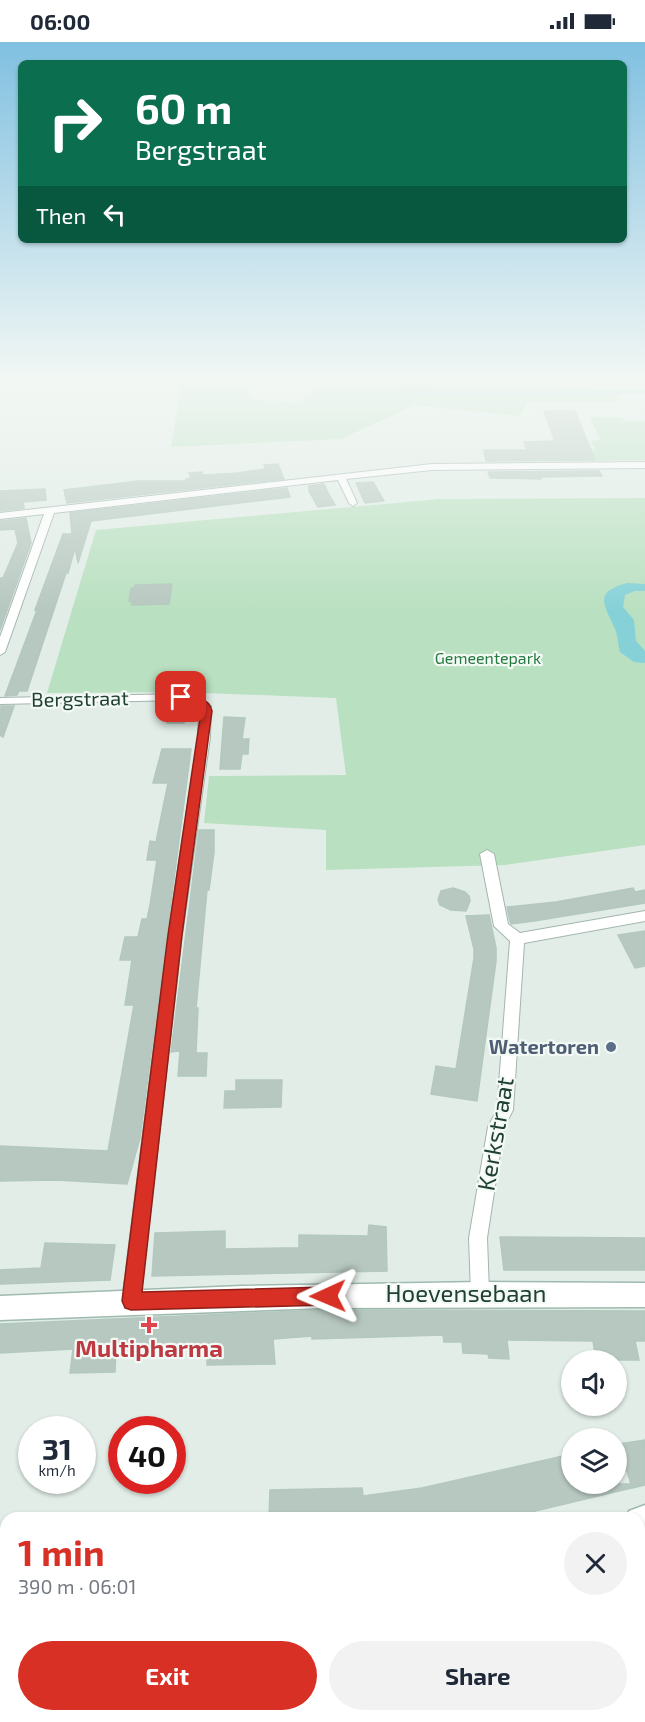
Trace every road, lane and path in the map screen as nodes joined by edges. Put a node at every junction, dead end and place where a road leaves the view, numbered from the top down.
1 (645, 465) edge
2 (341, 477) junction
3 (353, 503) dead end
4 (50, 510) junction
5 (0, 516) edge
6 (0, 652) edge
7 (0, 701) edge
8 (487, 854) dead end
9 (645, 916) edge
10 (517, 939) junction
11 (480, 1293) junction
12 (645, 1295) edge
13 (131, 1301) junction
14 (0, 1308) edge

1 - 2 street
2 - 3 street
2 - 4 street
4 - 5 street
4 - 6 street
7 - 13 street, Bergstraat
8 - 10 street
9 - 10 street
10 - 11 street, Kerkstraat
11 - 12 street, Hoevensebaan
11 - 13 street, Hoevensebaan
13 - 14 street, Hoevensebaan

